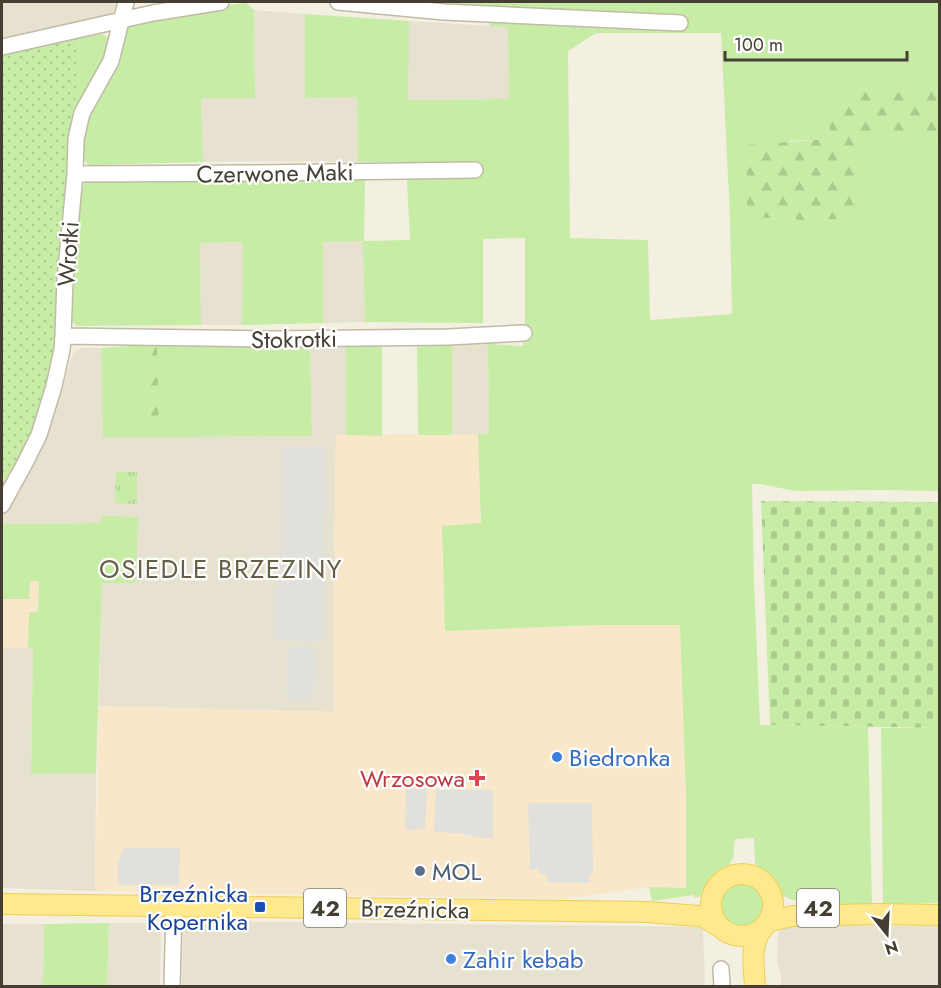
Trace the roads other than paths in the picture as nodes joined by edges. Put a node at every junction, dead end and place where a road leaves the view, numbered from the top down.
1 (126, 2) edge
2 (221, 2) edge
3 (338, 2) edge
4 (122, 21) junction
5 (680, 23) dead end
6 (2, 47) edge
7 (476, 170) dead end
8 (75, 174) junction
9 (524, 333) dead end
10 (63, 336) junction
11 (2, 505) edge
12 (716, 889) junction
13 (770, 891) junction
14 (2, 904) edge
15 (174, 906) junction
16 (648, 912) junction
17 (871, 915) junction
18 (939, 915) edge
19 (765, 926) junction
20 (722, 929) junction
21 (721, 969) dead end
22 (172, 987) edge
23 (722, 987) edge
24 (748, 987) edge
25 (755, 987) edge

1 - 4 street, Wrotki
2 - 4 street
3 - 5 street
4 - 6 street
4 - 8 street, Wrotki
7 - 8 street, Czerwone Maki
8 - 10 street, Wrotki
9 - 10 street, Stokrotki
10 - 11 street, Wrotki
12 - 13 main road, 42
12 - 16 main road, Brzeźnicka / 42
12 - 20 main road
13 - 17 main road, 42
13 - 19 main road, 42
14 - 15 main road, Brzeźnicka / 42
15 - 16 main road, Brzeźnicka / 42
15 - 22 street
16 - 20 main road, Brzeźnicka / 42
17 - 18 main road, 42
17 - 19 main road
19 - 20 main road, 42
19 - 25 main road
20 - 24 main road
21 - 23 street

